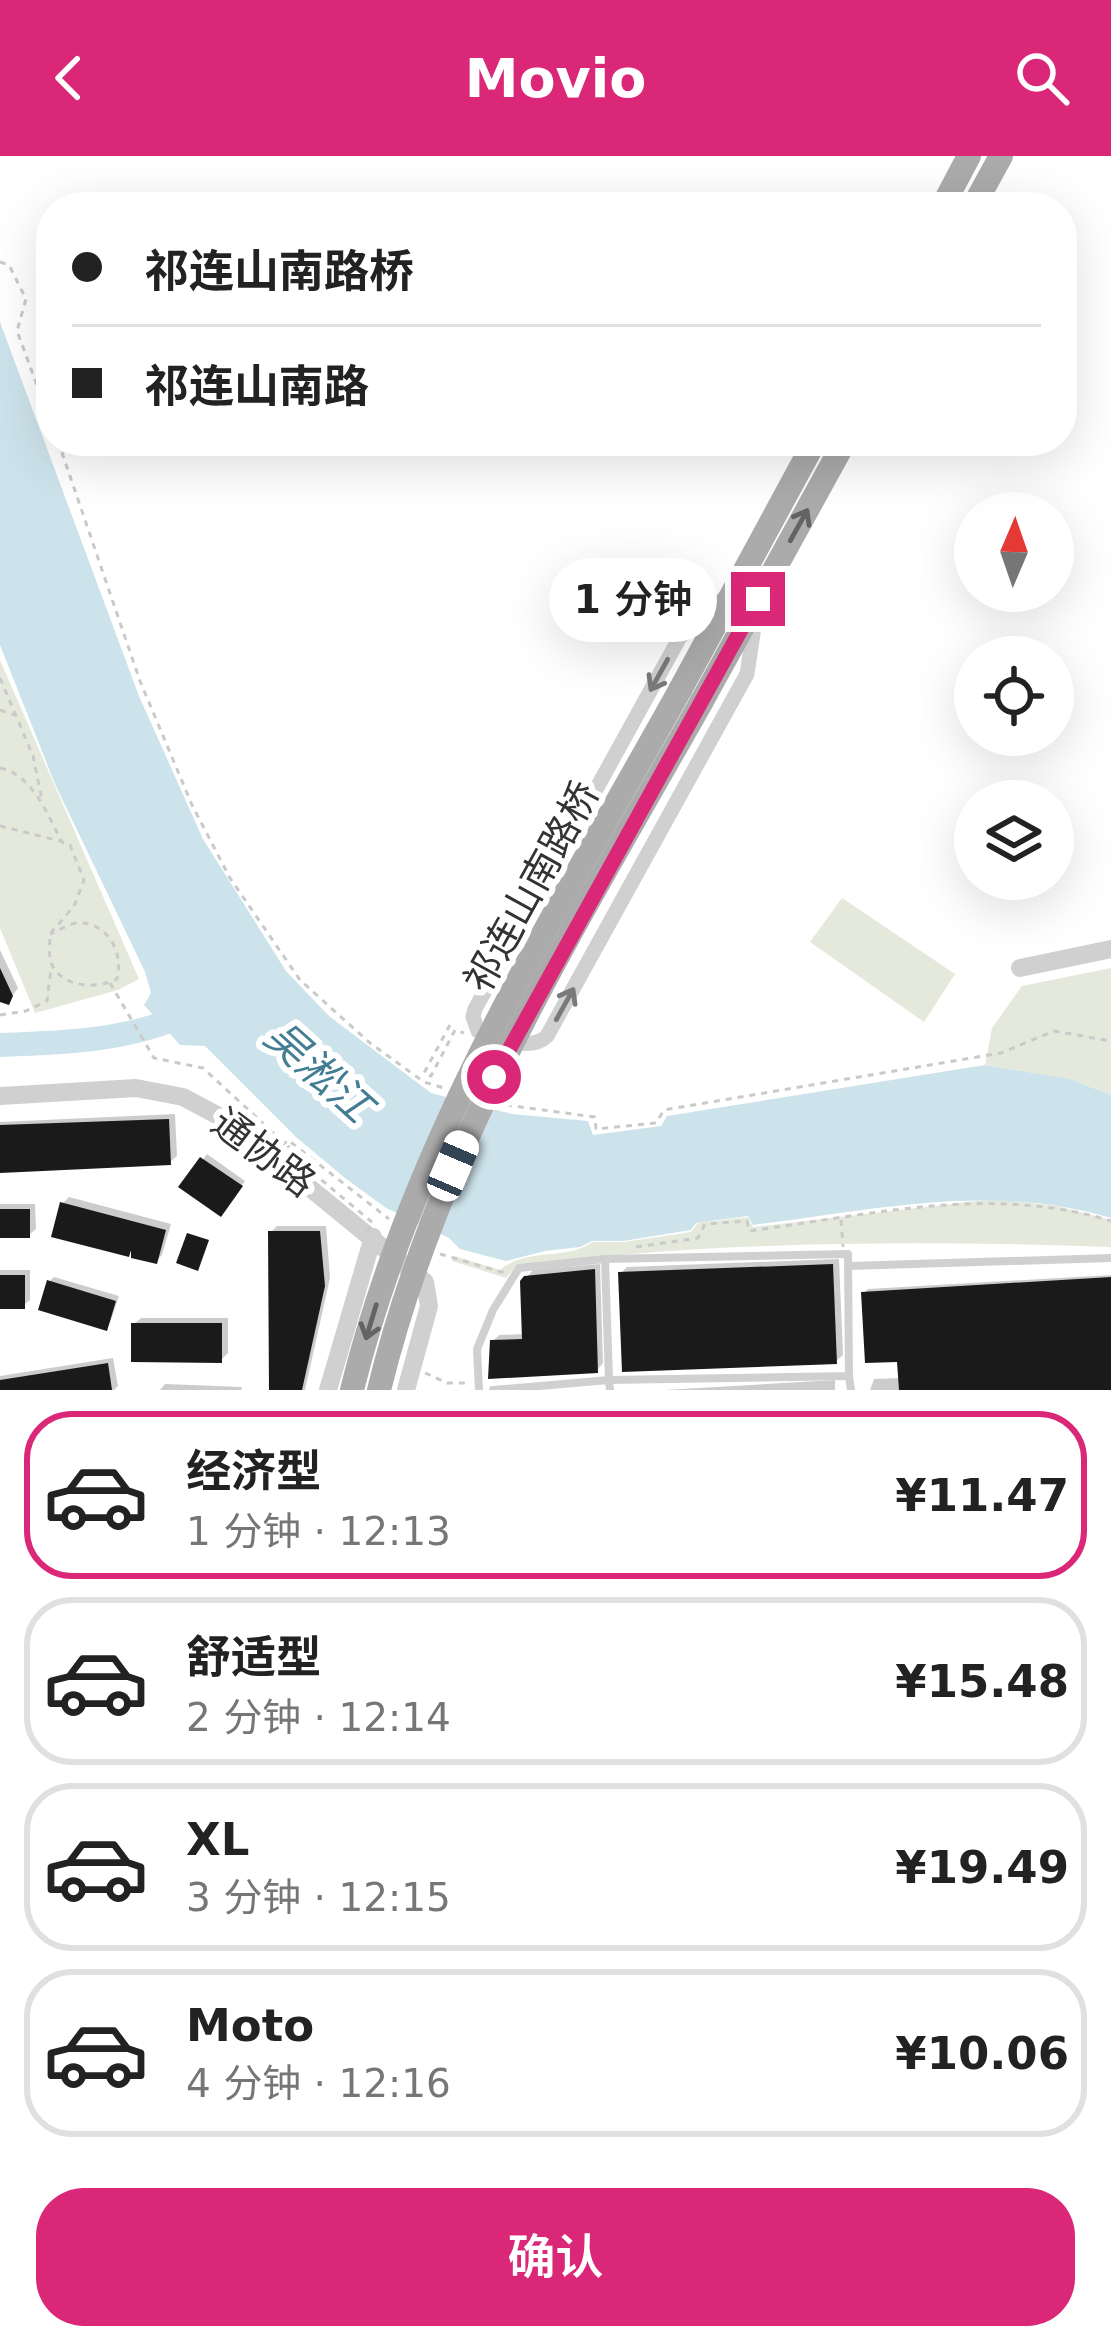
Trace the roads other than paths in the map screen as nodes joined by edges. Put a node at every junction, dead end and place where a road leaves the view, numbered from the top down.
1 (970, 156) edge
2 (1001, 156) edge
3 (950, 192) edge
4 (981, 192) edge
5 (807, 456) edge
6 (835, 456) edge
7 (746, 594) junction
8 (691, 696) junction
9 (1111, 949) edge
10 (1020, 968) dead end
11 (0, 1096) edge
12 (370, 1234) junction
13 (1111, 1258) edge
14 (605, 1259) junction
15 (848, 1266) junction
16 (849, 1376) junction
17 (609, 1385) edge
18 (479, 1387) edge
19 (328, 1390) edge
20 (352, 1390) edge
21 (379, 1390) edge
22 (406, 1390) edge
23 (493, 1390) edge
24 (851, 1390) edge

1 - 3 main road
2 - 4 main road
5 - 7 main road
7 -> 6 main road
7 -> 7 street
7 - 8 main road
8 -> 20 main road, 祁连山南路桥, bridge
8 - 21 main road, 祁连山南路桥, bridge
9 - 10 street
11 - 12 street, 通协路
12 - 19 street
12 - 22 street, 通协路
13 - 15 lane
14 - 15 lane
14 - 17 lane
14 - 18 lane
15 - 16 lane
16 - 17 lane
16 - 24 lane
17 - 23 lane

